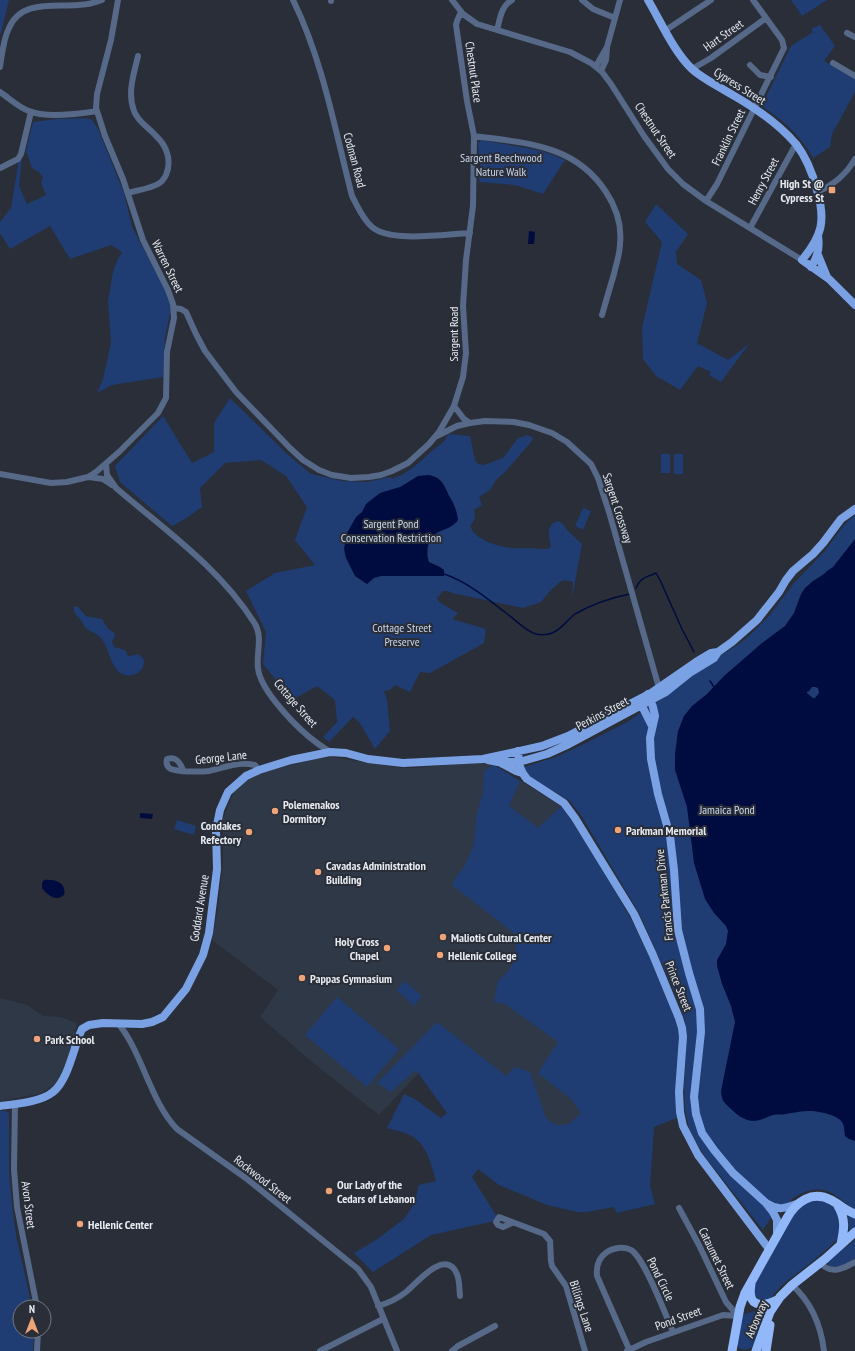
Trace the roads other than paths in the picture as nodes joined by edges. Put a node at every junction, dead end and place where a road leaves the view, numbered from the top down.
1 (102, 0) edge
2 (118, 0) edge
3 (294, 0) edge
4 (452, 0) edge
5 (512, 0) edge
6 (582, 0) edge
7 (620, 0) edge
8 (648, 0) edge
9 (711, 0) edge
10 (753, 0) edge
11 (461, 12) junction
12 (615, 18) junction
13 (766, 18) junction
14 (497, 30) junction
15 (666, 30) junction
16 (847, 33) dead end
17 (855, 37) edge
18 (138, 56) dead end
19 (833, 63) dead end
20 (750, 65) dead end
21 (0, 67) edge
22 (598, 69) junction
23 (692, 69) junction
24 (855, 76) edge
25 (770, 77) junction
26 (0, 92) edge
27 (755, 108) junction
28 (97, 111) junction
29 (31, 112) junction
30 (474, 136) junction
31 (796, 144) junction
32 (855, 160) edge
33 (0, 168) edge
34 (818, 192) junction
35 (128, 193) junction
36 (706, 201) junction
37 (750, 228) junction
38 (470, 233) junction
39 (818, 235) junction
40 (818, 254) junction
41 (802, 260) junction
42 (811, 267) junction
43 (827, 278) junction
44 (855, 305) edge
45 (174, 308) junction
46 (602, 315) dead end
47 (454, 406) junction
48 (470, 423) junction
49 (436, 436) junction
50 (106, 464) junction
51 (0, 474) edge
52 (88, 477) junction
53 (116, 488) junction
54 (855, 509) edge
55 (718, 652) junction
56 (659, 688) junction
57 (649, 698) junction
58 (640, 702) junction
59 (652, 726) junction
60 (518, 751) junction
61 (330, 752) junction
62 (483, 759) junction
63 (442, 761) joint
64 (498, 762) junction
65 (519, 762) junction
66 (183, 770) dead end
67 (259, 770) junction
68 (522, 773) junction
69 (118, 1023) junction
70 (15, 1104) junction
71 (0, 1106) edge
72 (766, 1203) junction
73 (797, 1204) junction
74 (838, 1204) junction
75 (679, 1208) dead end
76 (855, 1214) edge
77 (512, 1223) dead end
78 (855, 1232) edge
79 (777, 1234) junction
80 (841, 1244) junction
81 (769, 1249) junction
82 (855, 1262) edge
83 (820, 1263) junction
84 (751, 1280) junction
85 (792, 1285) junction
86 (460, 1296) dead end
87 (35, 1299) edge
88 (778, 1300) junction
89 (378, 1306) junction
90 (738, 1316) junction
91 (383, 1319) junction
92 (495, 1326) dead end
93 (673, 1332) junction
94 (38, 1339) edge
95 (628, 1350) edge
96 (37, 1351) edge
97 (320, 1351) edge
98 (397, 1351) edge
99 (452, 1351) edge
100 (585, 1351) edge
101 (734, 1351) edge
102 (755, 1351) edge
103 (766, 1351) edge
104 (824, 1351) edge

1 - 21 street
2 - 28 street, Warren Street
3 - 38 street, Codman Road
4 - 11 street, Chestnut Street
5 - 14 street
6 - 12 street
7 - 12 street
8 - 15 main road, Cypress Street
9 - 15 street
10 - 13 street, Franklin Street
11 - 14 street, Chestnut Street
11 - 30 street, Chestnut Place
12 - 22 street
13 - 23 street, Hart Street
13 - 25 street, Franklin Street
14 - 22 street, Chestnut Street
15 - 23 main road, Cypress Street
16 - 17 street
18 - 35 street
19 - 24 street
20 - 25 street
22 - 36 street, Chestnut Street
23 - 27 main road, Cypress Street
25 - 27 street, Franklin Street
26 - 29 street
27 - 31 main road, Cypress Street
27 - 36 street, Franklin Street
28 - 29 street
28 - 35 street, Warren Street
29 - 33 street
30 - 38 street, Sargent Road
30 - 46 street
31 - 34 main road, Cypress Street
31 - 37 street, Henry Street
32 - 34 street
34 - 39 main road, Cypress Street
35 - 45 street, Warren Street
36 - 37 street, Chestnut Street
37 - 41 street, Chestnut Street
38 - 47 street, Sargent Road
39 - 40 main road
39 - 41 main road
40 - 42 main road
40 - 43 main road
41 - 42 main road, Chestnut Street
42 - 43 main road, Chestnut Street
43 - 44 main road, Chestnut Street
45 - 49 street, Sargent Road
45 - 50 street, Warren Street
47 - 48 street
47 - 49 street, Sargent Road
48 - 49 street, Sargent Crossway
48 - 56 street, Sargent Crossway
50 - 52 street, Warren Street
50 - 53 street, Cottage Street
51 - 52 street, Warren Street
52 - 53 street, Cottage Street
53 - 61 street, Cottage Street
54 - 55 main road, Perkins Street
55 - 56 main road, Perkins Street
55 - 57 main road, Perkins Street
56 - 57 main road, Perkins Street
57 - 58 main road, Perkins Street
57 - 59 main road, Francis Parkman Drive
58 - 59 main road
58 - 60 main road, Perkins Street
58 - 65 main road, Perkins Street
59 - 72 main road, Francis Parkman Drive
60 - 62 main road, Perkins Street
60 - 65 main road
61 - 63 main road, Cottage Street
61 - 67 main road, Goddard Avenue
62 - 63 main road, Perkins Street
62 - 64 main road, Perkins Street
64 - 65 main road, Perkins Street
64 - 68 main road, Prince Street
65 - 68 main road
66 - 67 street, George Lane
67 - 69 main road, Goddard Avenue
68 - 81 main road, Prince Street
69 - 70 main road, Goddard Avenue
69 - 89 street, Rockwood Street
70 - 71 main road, Goddard Avenue
70 - 87 street, Avon Street
72 - 73 main road, Francis Parkman Drive
72 - 79 main road, Francis Parkman Drive
73 - 74 highway
73 - 79 highway, Arborway
74 - 76 highway
74 - 80 highway
75 - 90 street, Cataumet Street
77 - 100 street, Billings Lane
78 - 80 highway
79 - 81 highway, Arborway
80 - 83 highway
81 - 84 highway, Arborway
82 - 83 street
83 - 85 highway
84 - 88 highway
84 - 90 highway, Arborway
85 - 88 highway
85 - 104 street
86 - 89 street
88 - 102 highway, Arborway
88 - 103 highway, Arborway
89 - 91 street, Rockwood Street
90 - 93 street, Pond Street
90 - 101 highway, Arborway
91 - 97 street
91 - 98 street, Rockwood Street
92 - 99 street
93 - 95 street, Pond Street
93 - 95 street, Pond Circle
94 - 96 street

